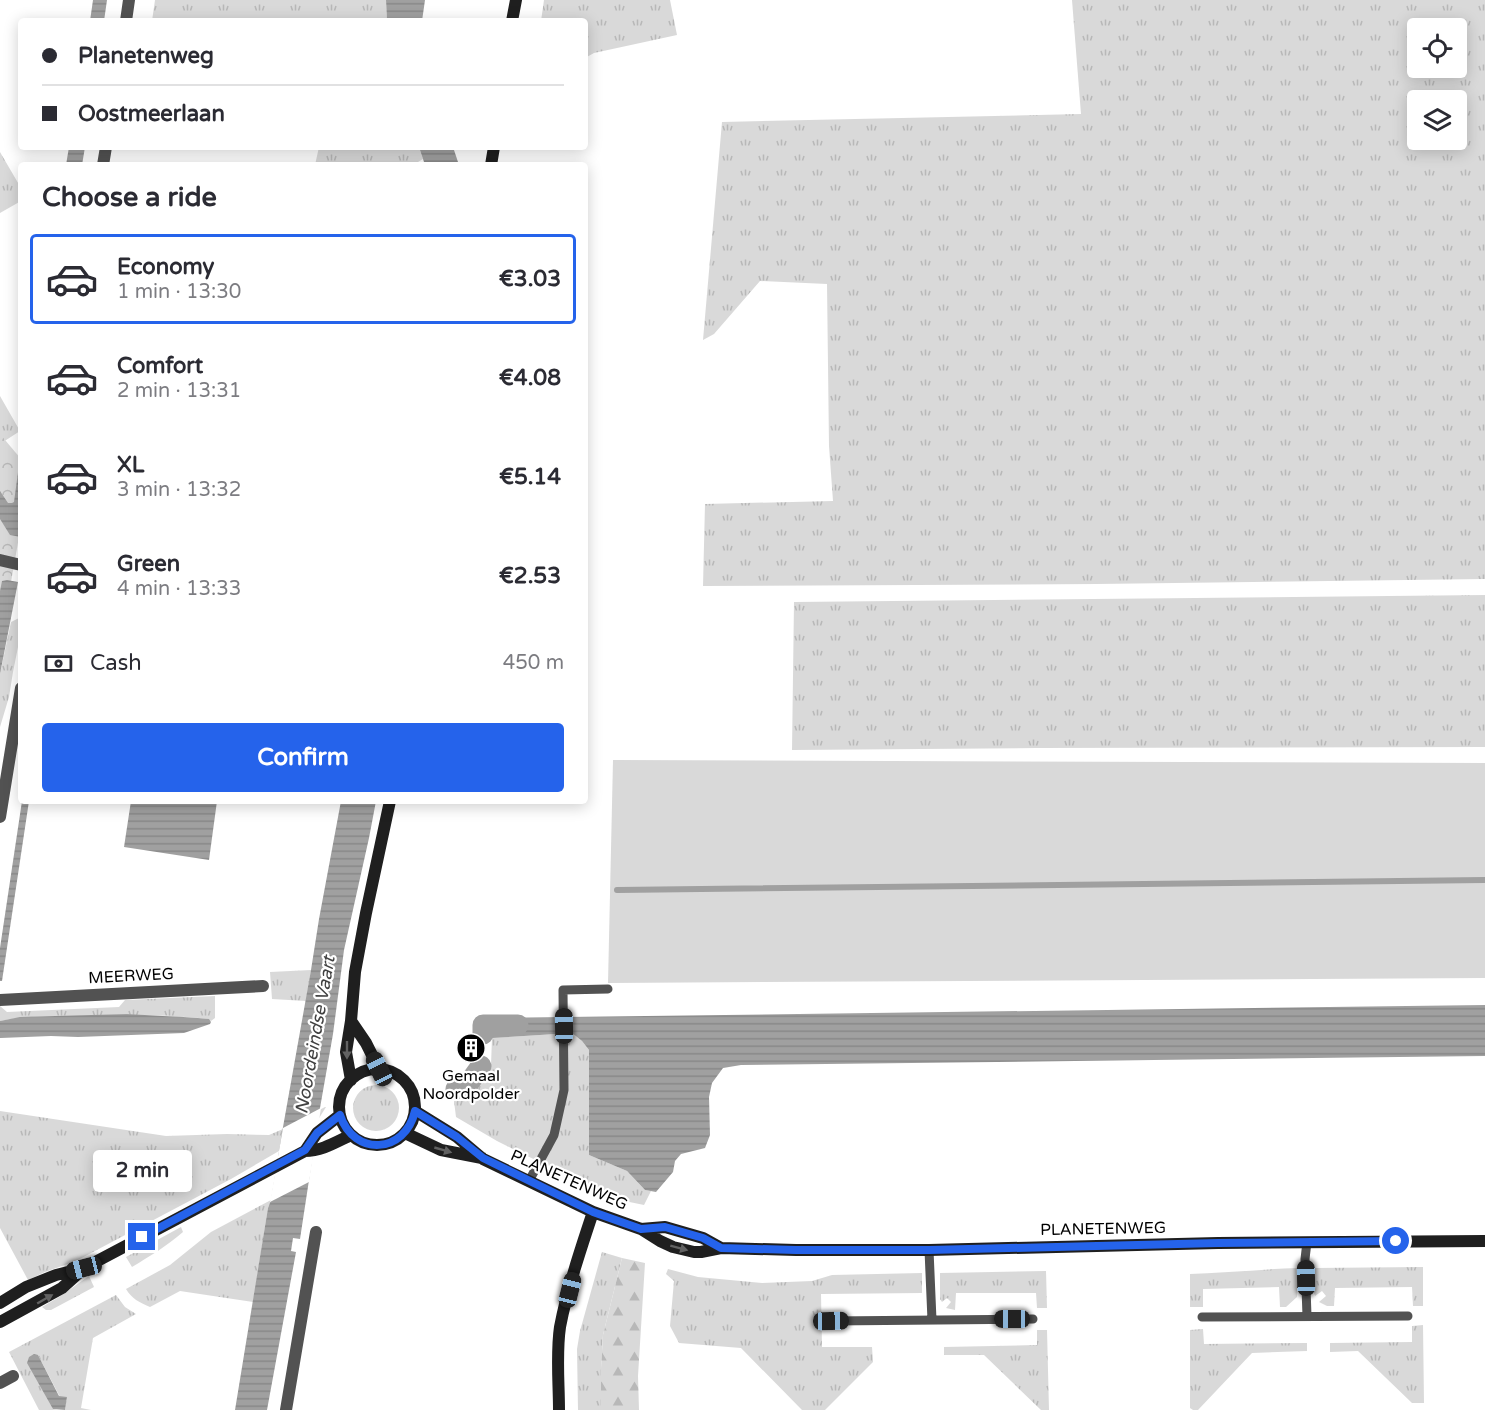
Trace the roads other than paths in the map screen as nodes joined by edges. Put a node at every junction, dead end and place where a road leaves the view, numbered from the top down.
1 (129, 0) edge
2 (516, 0) edge
3 (126, 18) edge
4 (513, 18) edge
5 (0, 560) edge
6 (18, 564) edge
7 (18, 706) edge
8 (389, 804) edge
9 (0, 817) edge
10 (263, 986) dead end
11 (608, 989) dead end
12 (0, 1000) edge
13 (351, 1021) junction
14 (379, 1069) junction
15 (351, 1080) junction
16 (415, 1111) junction
17 (340, 1115) junction
18 (405, 1133) junction
19 (351, 1135) junction
20 (310, 1150) junction
21 (483, 1158) junction
22 (529, 1181) junction
23 (593, 1212) junction
24 (316, 1232) dead end
25 (1485, 1241) edge
26 (1307, 1242) junction
27 (929, 1250) junction
28 (84, 1268) junction
29 (0, 1304) edge
30 (1306, 1316) junction
31 (1408, 1316) dead end
32 (1202, 1317) dead end
33 (1033, 1319) dead end
34 (932, 1320) junction
35 (831, 1321) dead end
36 (0, 1322) edge
37 (13, 1376) dead end
38 (0, 1383) edge
39 (286, 1410) edge
40 (559, 1410) edge

1 - 3 street
2 - 4 street
5 - 6 street
7 - 9 street
8 - 13 street
10 - 12 street, MEERWEG
11 - 22 lane
13 - 14 street
13 -> 15 street
14 - 15 street
14 - 16 street
15 - 17 street
16 - 18 street
16 - 21 street, PLANETENWEG
17 - 19 street
17 - 20 street
18 - 19 street
18 -> 21 street, PLANETENWEG
19 - 20 street
20 - 28 street
21 - 22 street, PLANETENWEG
22 - 23 street, PLANETENWEG
23 - 27 street, PLANETENWEG
23 - 40 street
24 - 39 street
25 - 26 street, PLANETENWEG
26 - 27 street, PLANETENWEG
26 - 30 lane
27 - 34 lane
28 - 29 street
36 -> 28 street
30 - 31 lane
30 - 32 lane
33 - 34 lane
34 - 35 lane
37 - 38 street

